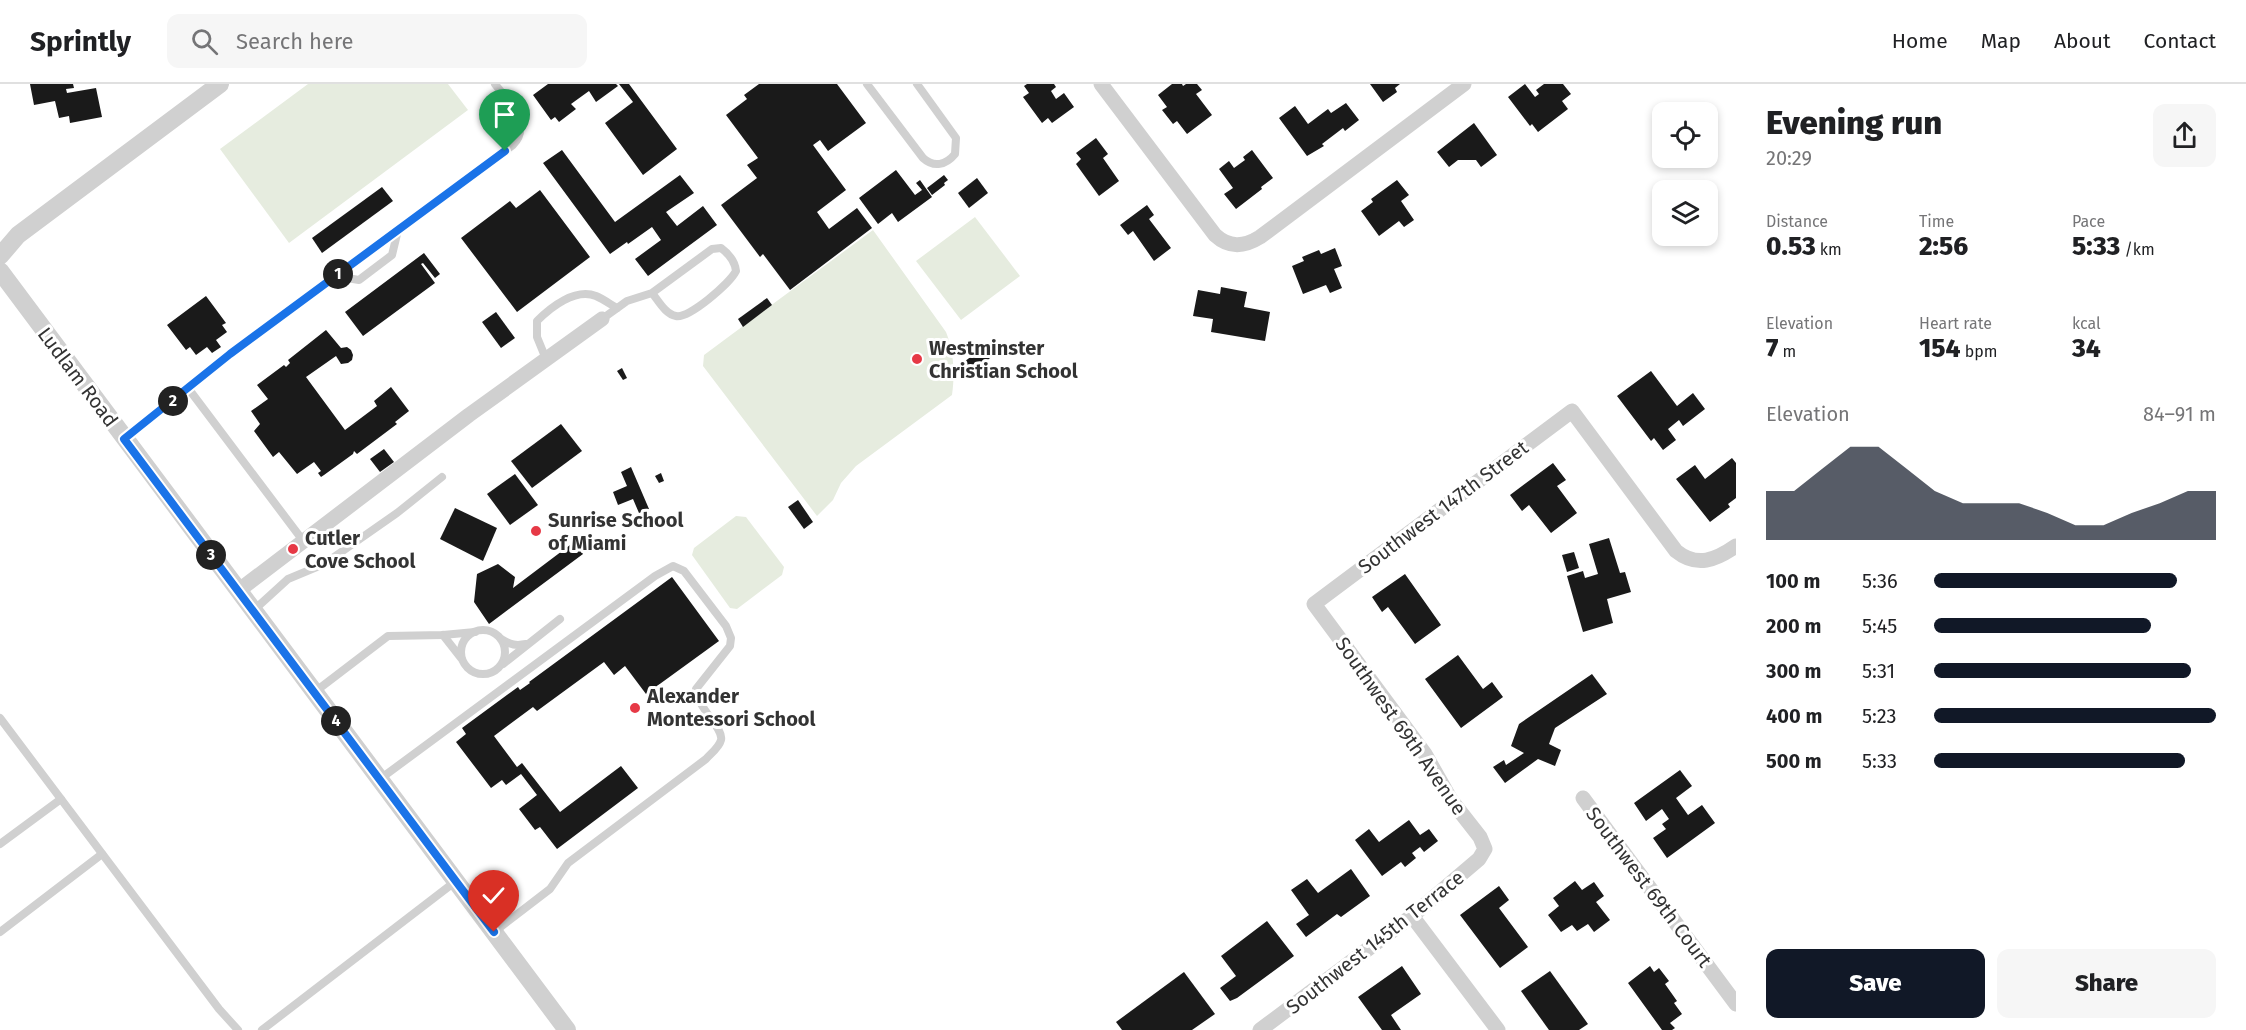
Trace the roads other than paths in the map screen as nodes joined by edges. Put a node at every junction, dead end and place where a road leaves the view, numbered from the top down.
1 (495, 84) edge
2 (867, 84) edge
3 (917, 84) edge
4 (1464, 84) edge
5 (1106, 86) edge
6 (211, 87) edge
7 (398, 230) junction
8 (0, 256) edge
9 (0, 271) edge
10 (335, 276) junction
11 (652, 292) junction
12 (617, 308) junction
13 (602, 319) joint
14 (546, 359) junction
15 (188, 388) junction
16 (124, 439) junction
17 (442, 477) dead end
18 (304, 542) junction
19 (1732, 549) edge
20 (238, 591) junction
21 (1314, 604) joint
22 (253, 611) junction
23 (560, 619) dead end
24 (475, 632) junction
25 (443, 635) junction
26 (501, 639) junction
27 (531, 643) junction
28 (464, 662) junction
29 (500, 667) junction
30 (314, 692) junction
31 (0, 718) edge
32 (380, 779) junction
33 (1583, 798) dead end
34 (61, 799) junction
35 (0, 844) edge
36 (1485, 849) joint
37 (102, 854) junction
38 (456, 881) junction
39 (1412, 916) junction
40 (0, 932) edge
41 (494, 932) junction
42 (1736, 1004) edge
43 (238, 1030) edge
44 (262, 1030) edge
45 (567, 1030) edge
46 (1260, 1030) edge
47 (1498, 1030) edge

1 - 7 lane
2 - 3 lane
4 - 5 street
6 - 8 street
7 - 10 lane
7 - 10 lane
9 - 16 street, Ludlam Road
10 - 15 lane
11 - 11 lane
11 - 12 lane
12 - 13 lane
12 - 14 lane
13 - 14 street
14 - 18 street
15 - 16 lane
15 - 18 lane
16 - 20 street, Ludlam Road
17 - 22 lane
18 - 20 street
19 - 21 street, Southwest 147th Street
20 - 22 street, Ludlam Road
21 - 36 street, Southwest 69th Avenue
22 - 30 street, Ludlam Road
23 - 27 lane
24 - 25 lane
24 - 26 lane
24 - 28 lane
25 - 28 lane
25 - 30 lane
26 - 27 lane
26 - 29 lane
27 - 29 lane
28 - 29 lane
30 - 32 street, Ludlam Road
31 - 34 lane
32 - 38 street, Ludlam Road
32 - 41 lane
33 - 42 street, Southwest 69th Court
34 - 35 lane
34 - 37 lane
36 - 39 street, Southwest 145th Terrace
37 - 40 lane
37 - 43 lane
38 - 41 street, Ludlam Road
38 - 44 lane
39 - 46 street, Southwest 145th Terrace
39 - 47 street
41 - 45 street, Ludlam Road

